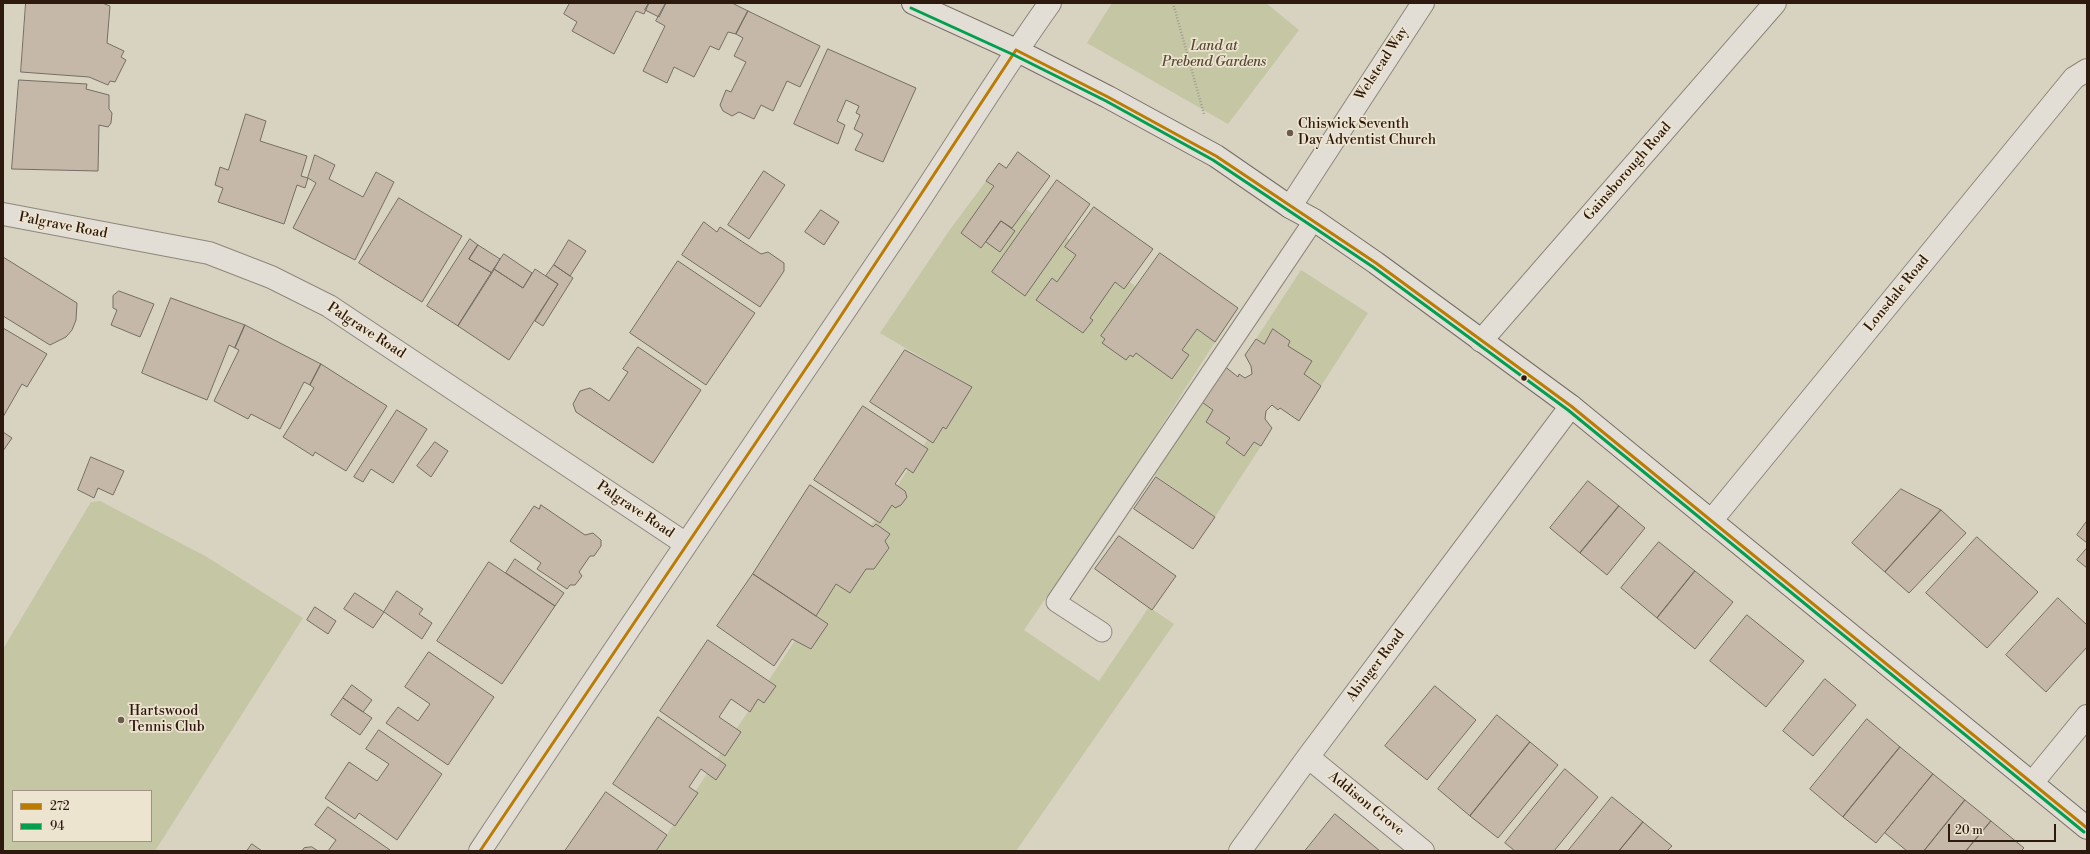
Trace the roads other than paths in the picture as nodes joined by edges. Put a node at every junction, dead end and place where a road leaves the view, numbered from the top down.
1 (913, 3) edge
2 (1050, 3) edge
3 (1423, 3) edge
4 (1774, 3) edge
5 (1016, 50) junction
6 (2087, 70) edge
7 (1290, 207) junction
8 (3, 214) edge
9 (1314, 220) junction
10 (1481, 341) junction
11 (1571, 406) junction
12 (1712, 522) junction
13 (686, 544) junction
14 (1102, 632) dead end
15 (2087, 716) edge
16 (1308, 757) junction
17 (2032, 783) junction
18 (2087, 828) edge
19 (480, 851) edge
20 (1240, 851) edge
21 (1423, 851) edge

1 - 5 street
2 - 5 street
3 - 7 street, Welstead Way
4 - 10 street, Gainsborough Road
5 - 7 street
5 - 13 street
6 - 12 street, Lonsdale Road
7 - 9 street
8 - 13 street, Palgrave Road
9 - 10 street
9 - 14 lane
10 - 11 street
11 - 12 street
11 - 16 street, Abinger Road
12 - 17 street
13 - 19 street
15 - 17 street
16 - 20 street, Abinger Road
16 - 21 street, Addison Grove
17 - 18 street

